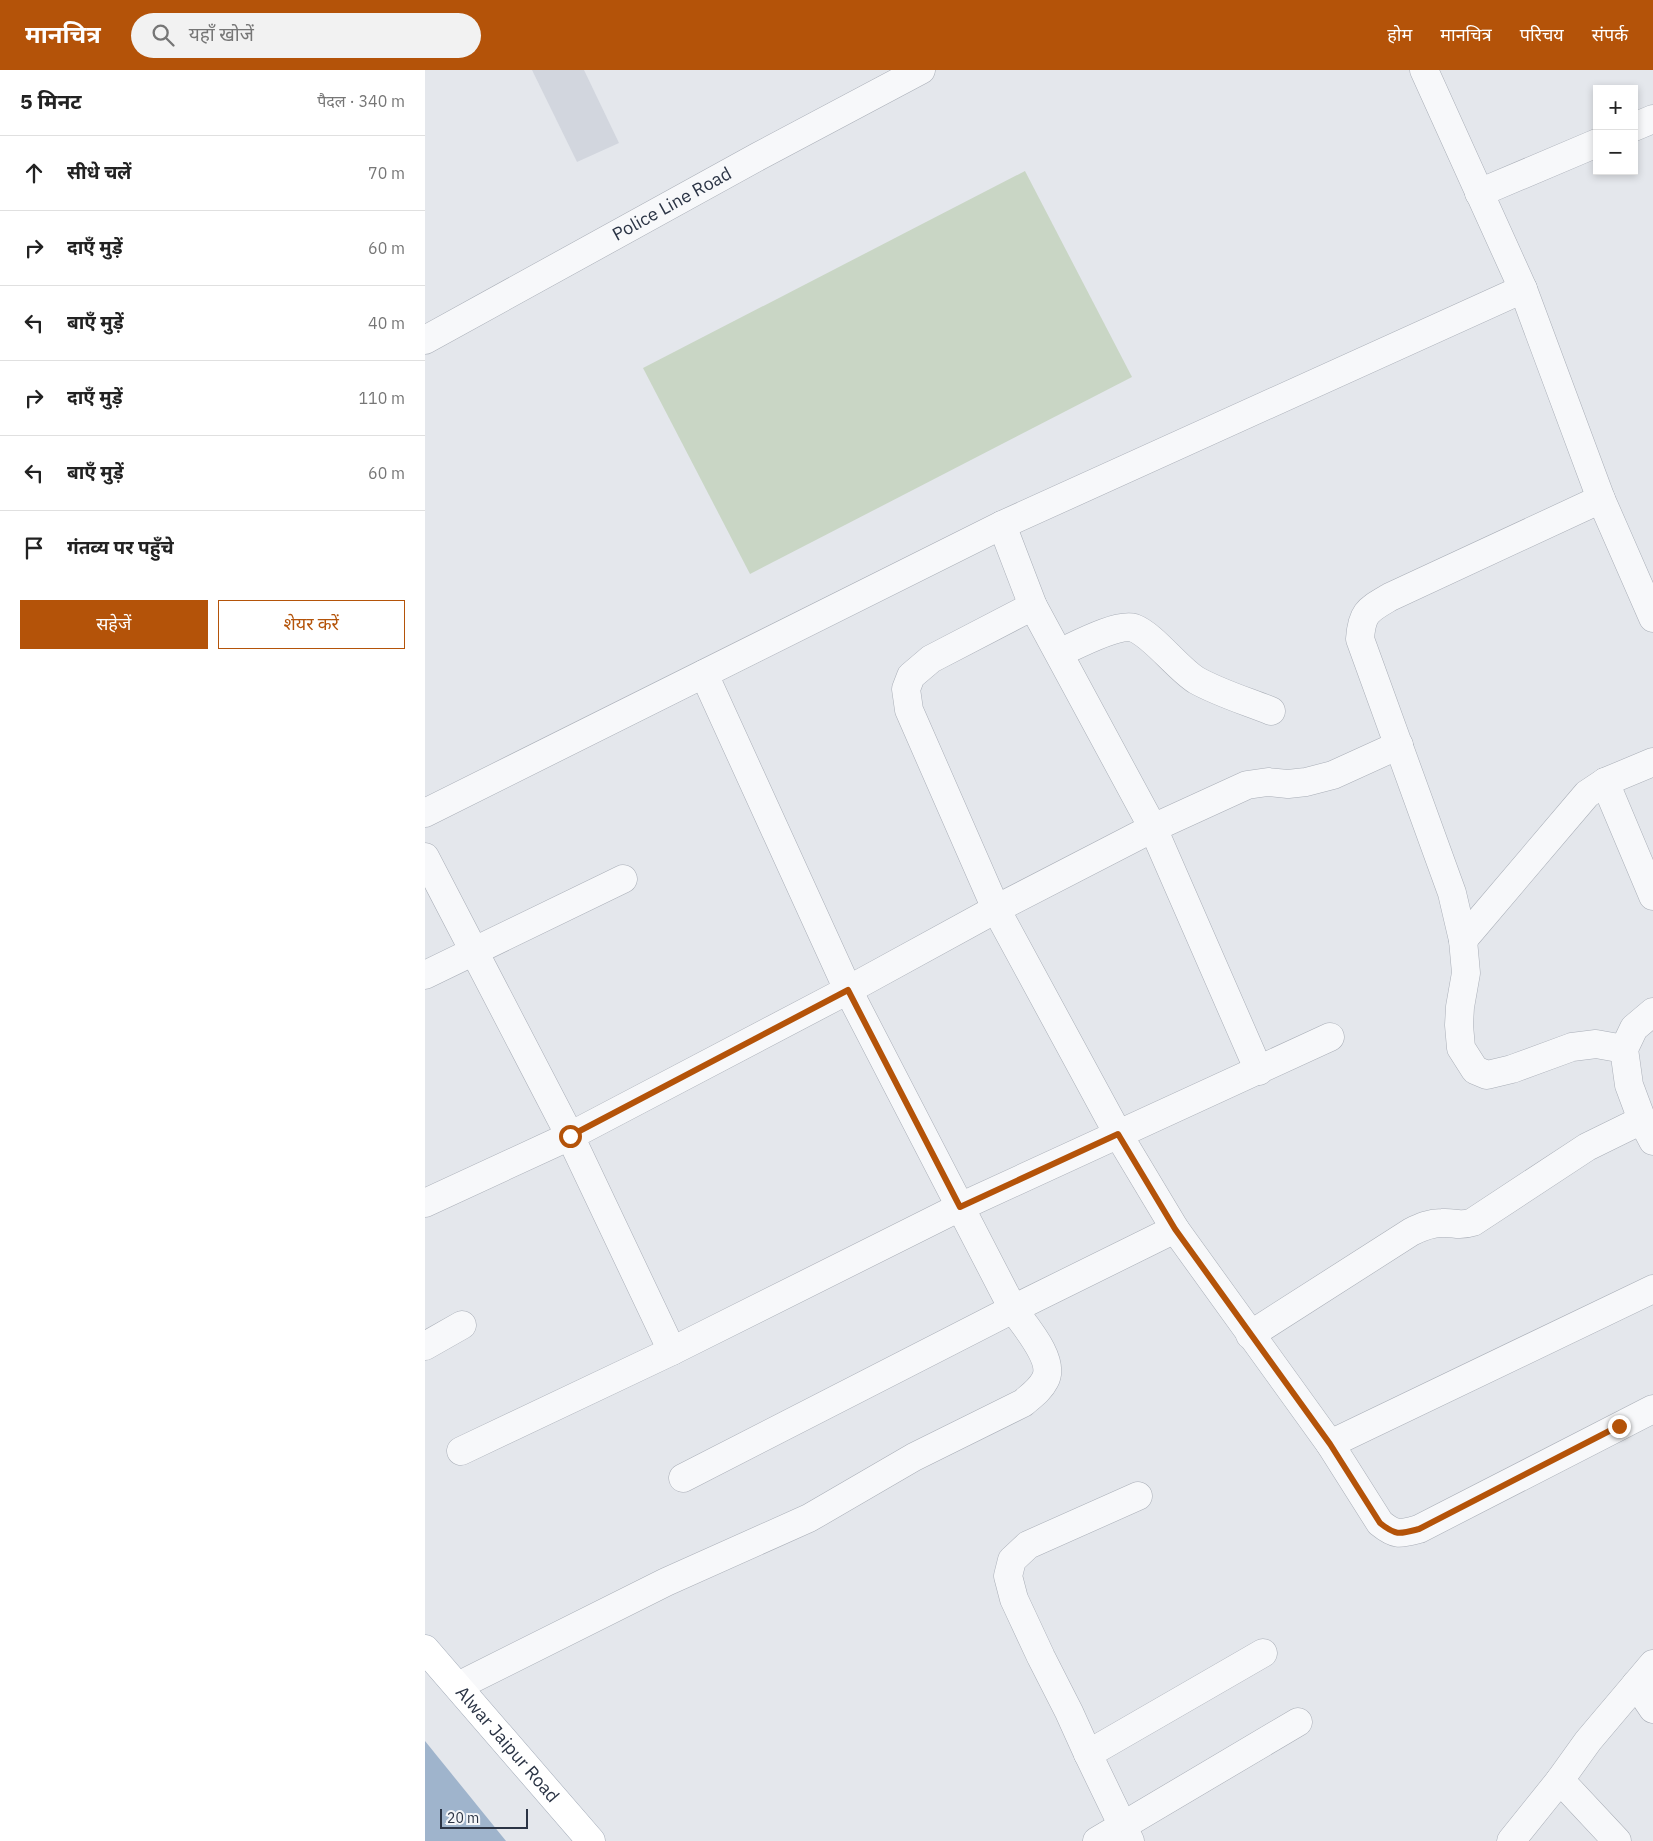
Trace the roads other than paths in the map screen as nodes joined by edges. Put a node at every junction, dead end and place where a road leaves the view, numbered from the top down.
1 (921, 70) edge
2 (1423, 70) edge
3 (1653, 119) edge
4 (1638, 125) edge
5 (1593, 145) edge
6 (1479, 193) junction
7 (1523, 289) junction
8 (425, 340) edge
9 (1601, 499) junction
10 (1002, 525) junction
11 (1033, 606) junction
12 (1653, 618) edge
13 (1059, 653) junction
14 (704, 674) junction
15 (1271, 711) dead end
16 (1399, 745) junction
17 (1653, 762) edge
18 (1605, 782) junction
19 (425, 813) edge
20 (1153, 828) junction
21 (425, 857) edge
22 (623, 879) dead end
23 (1653, 896) edge
24 (996, 909) junction
25 (1463, 940) junction
26 (473, 950) junction
27 (425, 975) edge
28 (848, 990) junction
29 (1653, 1012) edge
30 (1331, 1038) dead end
31 (1624, 1049) junction
32 (1259, 1070) junction
33 (1648, 1130) edge
34 (1118, 1134) junction
35 (570, 1136) junction
36 (425, 1204) edge
37 (960, 1207) junction
38 (1175, 1229) junction
39 (1653, 1289) edge
40 (1013, 1309) junction
41 (462, 1325) dead end
42 (1250, 1335) junction
43 (425, 1346) edge
44 (672, 1351) junction
45 (1653, 1409) edge
46 (1330, 1444) junction
47 (461, 1451) dead end
48 (683, 1478) dead end
49 (1138, 1496) dead end
50 (425, 1649) edge
51 (1263, 1653) dead end
52 (1645, 1674) edge
53 (458, 1686) junction
54 (1653, 1710) edge
55 (1298, 1722) dead end
56 (1088, 1754) junction
57 (1561, 1780) junction
58 (1126, 1834) edge
59 (591, 1841) edge
60 (1097, 1841) edge
61 (1511, 1841) edge
62 (1617, 1841) edge

1 - 8 street, Police Line Road
2 - 6 street
3 - 4 street
5 - 6 street
6 - 7 street
7 - 9 street
7 - 10 street
9 - 12 street
9 - 16 street
10 - 11 street
10 - 14 street
11 - 13 street
11 - 24 street
13 - 15 street
13 - 20 street
14 - 19 street
14 - 28 street
16 - 20 street
16 - 25 street
17 - 18 street
18 - 23 street
18 - 25 street
20 - 24 street
20 - 32 street
21 - 26 street
22 - 26 street
24 - 28 street
24 - 34 street
25 - 31 street
26 - 27 street
26 - 35 street
28 - 35 street
28 - 37 street
29 - 31 street
30 - 32 street
31 - 33 street
32 - 34 street
33 - 42 street
34 - 37 street
34 - 38 street
35 - 36 street
35 - 44 street
37 - 40 street
37 - 44 street
38 - 40 street
38 - 42 street
39 - 46 street
40 - 48 street
40 - 53 street
41 - 43 street
42 - 46 street
44 - 47 street
45 - 46 street
49 - 56 street
50 - 53 main road, Alwar Jaipur Road
51 - 56 street
52 - 54 street
52 - 57 street
53 - 59 main road, Alwar Jaipur Road
55 - 58 street
56 - 58 street
57 - 61 street
57 - 62 street
58 - 60 street

